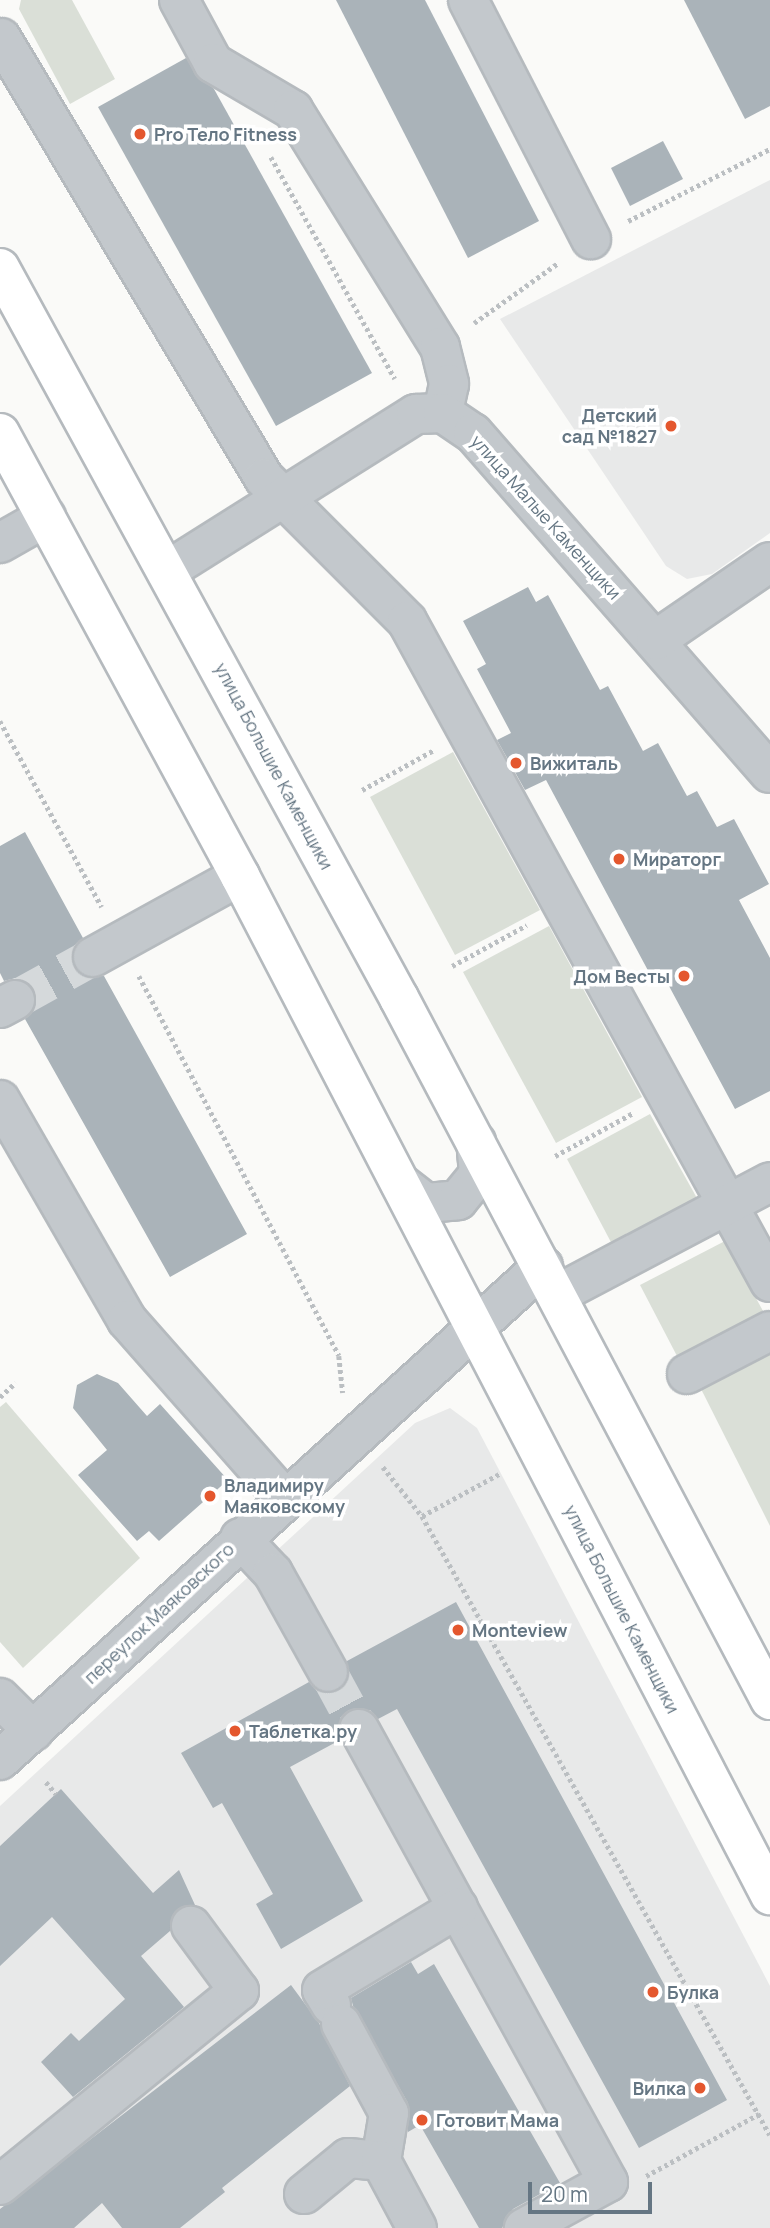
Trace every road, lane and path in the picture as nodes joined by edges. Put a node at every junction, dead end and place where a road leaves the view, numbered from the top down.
1 (179, 0) edge
2 (468, 0) edge
3 (1, 38) edge
4 (269, 154) dead end
5 (591, 239) dead end
6 (0, 268) edge
7 (401, 390) dead end
8 (443, 413) junction
9 (0, 433) edge
10 (282, 500) junction
11 (46, 517) junction
12 (0, 543) edge
13 (770, 562) edge
14 (168, 570) junction
15 (656, 640) junction
16 (0, 721) edge
17 (468, 731) junction
18 (770, 773) edge
19 (362, 790) dead end
20 (240, 876) junction
21 (565, 905) junction
22 (107, 950) junction
23 (453, 966) dead end
24 (668, 1094) junction
25 (0, 1100) edge
26 (476, 1142) junction
27 (555, 1156) dead end
28 (770, 1182) edge
29 (400, 1183) junction
30 (729, 1204) junction
31 (550, 1280) junction
32 (770, 1282) edge
33 (473, 1324) junction
34 (770, 1331) edge
35 (687, 1374) dead end
36 (15, 1383) dead end
37 (0, 1397) edge
38 (345, 1397) dead end
39 (377, 1457) dead end
40 (499, 1474) dead end
41 (283, 1497) junction
42 (422, 1516) junction
43 (240, 1538) junction
44 (328, 1672) tunnel mouth
45 (0, 1698) edge
46 (770, 1700) edge
47 (359, 1729) tunnel mouth
48 (33, 1731) junction
49 (0, 1760) edge
50 (46, 1782) dead end
51 (56, 1794) dead end
52 (770, 1895) edge
53 (458, 1908) junction
54 (191, 1926) dead end
55 (759, 2115) junction
56 (770, 2135) edge
57 (381, 2161) junction
58 (608, 2182) junction
59 (0, 2185) edge
60 (304, 2194) dead end
61 (417, 2228) edge
62 (524, 2228) edge

1 - 8 street
2 - 5 street
3 - 10 street
4 - 7 path
6 - 14 main road, улица Большие Каменщики
8 - 10 street
8 - 15 street, улица Малые Каменщики
9 - 11 main road, улица Большие Каменщики
10 - 14 street
10 - 17 street
11 - 12 street
11 - 20 main road, улица Большие Каменщики
13 - 15 street
14 - 26 main road, улица Большие Каменщики
15 - 18 street, улица Малые Каменщики
16 - 22 path
17 - 19 path
17 - 21 street
20 - 22 street
20 - 29 main road, улица Большие Каменщики
21 - 23 path
21 - 24 street
22 - 38 path
24 - 27 path
24 - 30 street
25 - 41 street
26 - 29 street
26 - 31 main road, улица Большие Каменщики
28 - 30 street
29 - 33 main road, улица Большие Каменщики
30 - 31 street
30 - 32 street
31 - 33 street
31 - 46 main road, улица Большие Каменщики
33 - 41 street, переулок Маяковского
33 - 52 main road, улица Большие Каменщики
34 - 35 street
36 - 37 path
39 - 42 path
40 - 42 path
41 - 43 street, переулок Маяковского
42 - 55 path
43 - 44 street
43 - 48 street, переулок Маяковского
45 - 48 street
47 - 53 street
48 - 49 street, переулок Маяковского
50 - 51 path
53 - 57 street
53 - 58 street
54 - 59 street
55 - 56 path
55 - 58 path
57 - 60 street
57 - 61 street
58 - 62 street

